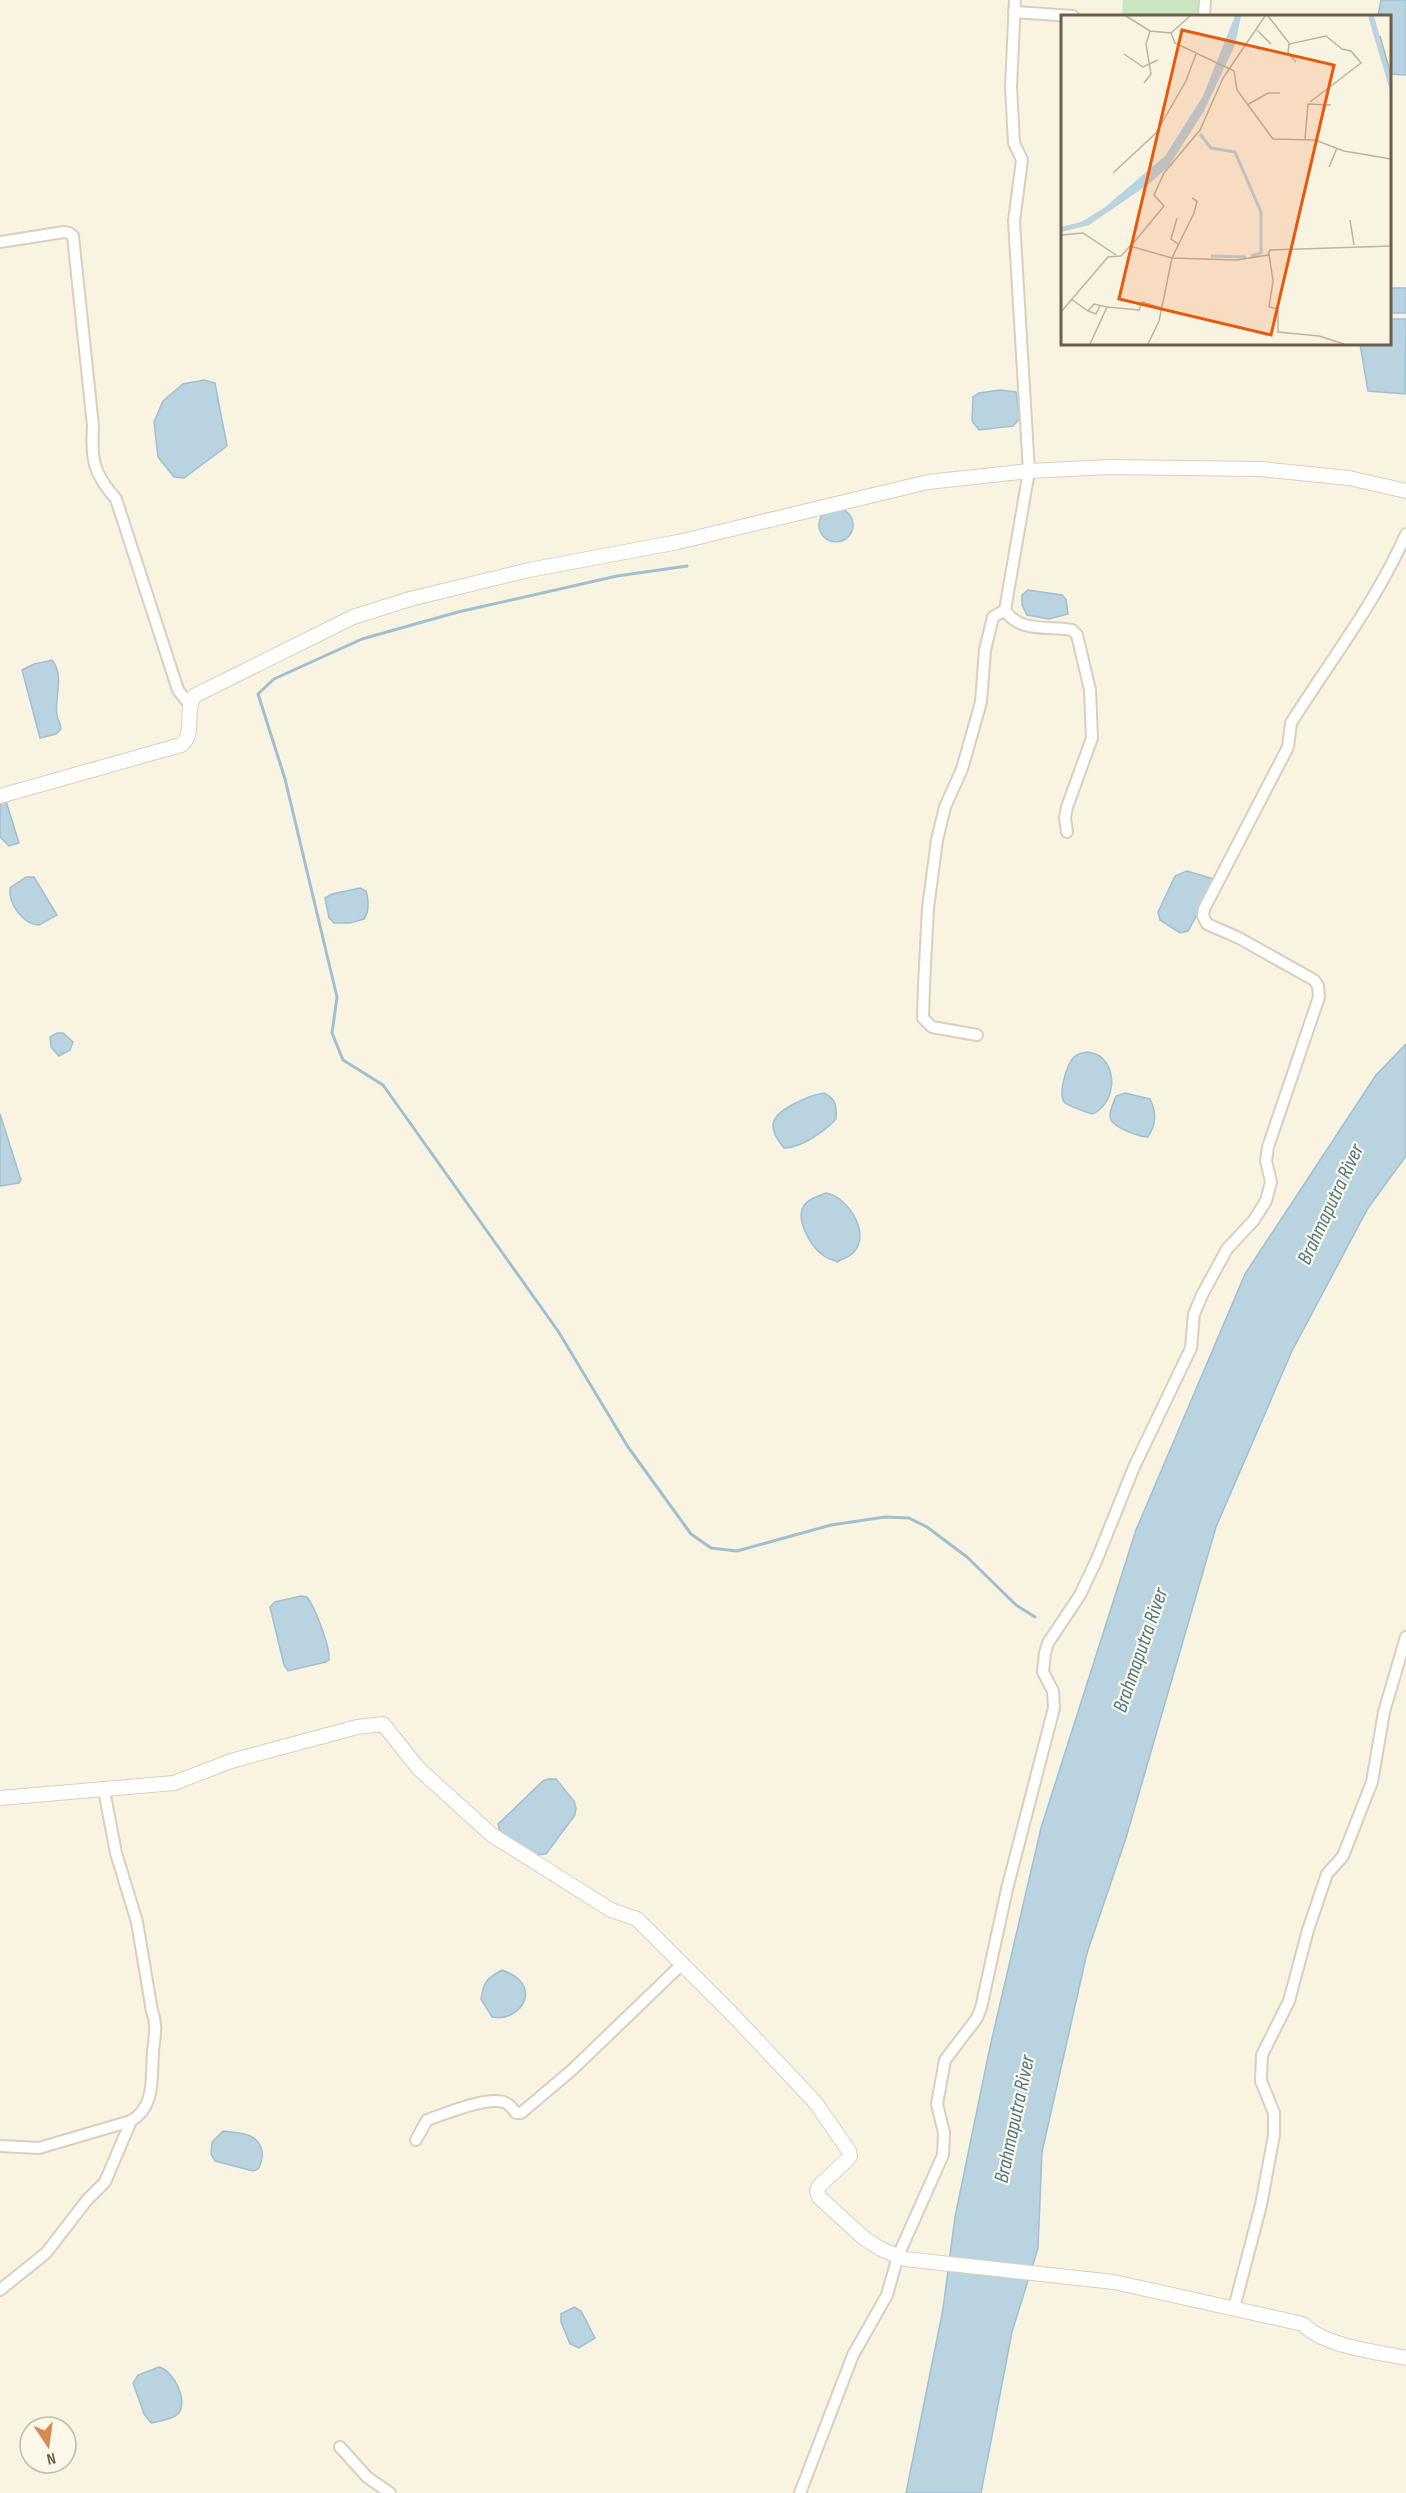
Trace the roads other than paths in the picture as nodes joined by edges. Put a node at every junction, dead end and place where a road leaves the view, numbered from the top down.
1 (1015, 0) edge
2 (1205, 0) edge
3 (1014, 12) junction
4 (1061, 15) edge
5 (1204, 15) edge
6 (0, 242) edge
7 (1029, 471) junction
8 (1406, 491) edge
9 (1406, 534) edge
10 (1005, 610) junction
11 (189, 704) junction
12 (0, 796) edge
13 (1067, 832) dead end
14 (976, 1035) dead end
15 (1406, 1637) edge
16 (104, 1790) junction
17 (0, 1797) edge
18 (681, 1965) junction
19 (131, 2121) junction
20 (416, 2140) dead end
21 (0, 2146) edge
22 (901, 2258) junction
23 (0, 2290) edge
24 (1234, 2308) junction
25 (1406, 2358) edge
26 (340, 2447) dead end
27 (390, 2493) edge
28 (800, 2493) edge

1 - 3 street
2 - 5 street
3 - 4 street
3 - 7 street
6 - 11 street
7 - 8 street
7 - 10 street
7 - 11 street
9 - 22 street
10 - 13 street
10 - 14 street
11 - 12 street
15 - 24 street
16 - 17 street
16 - 18 street
16 - 19 street
18 - 20 street
18 - 22 street
19 - 21 street
19 - 23 street
22 - 24 street
22 - 28 street
24 - 25 street
26 - 27 street

